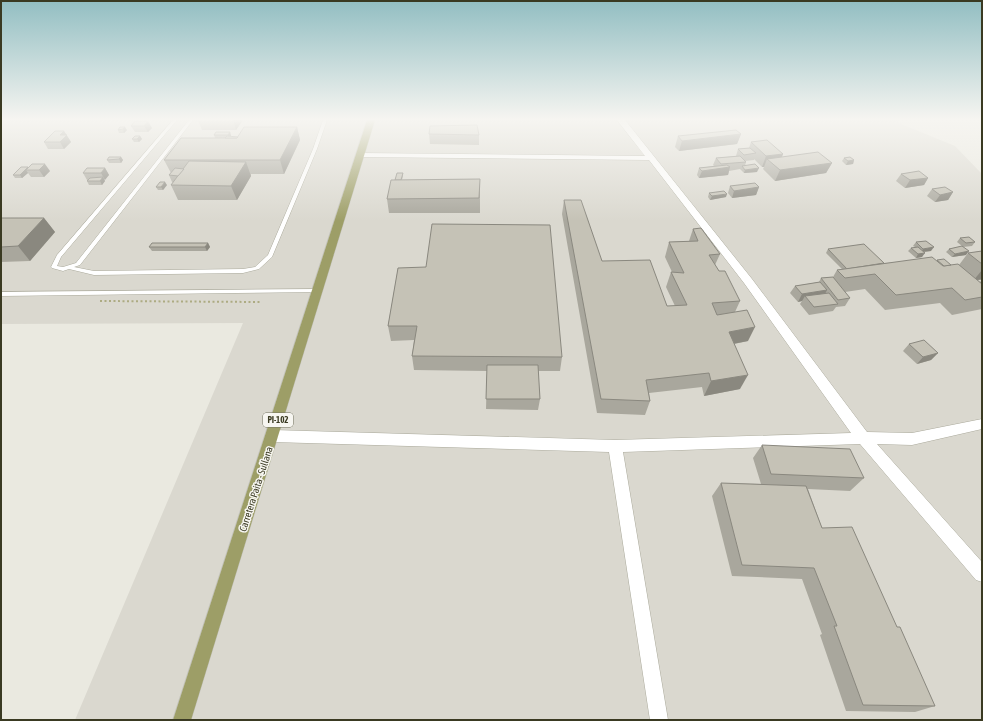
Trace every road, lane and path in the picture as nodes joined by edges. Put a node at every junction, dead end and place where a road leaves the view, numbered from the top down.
1 (146, 154) edge
2 (165, 154) edge
3 (311, 154) edge
4 (647, 154) edge
5 (360, 155) joint
6 (650, 158) junction
7 (71, 268) junction
8 (318, 291) junction
9 (1, 294) edge
10 (94, 301) dead end
11 (260, 302) dead end
12 (982, 424) edge
13 (273, 436) junction
14 (863, 438) junction
15 (614, 446) junction
16 (982, 574) edge
17 (182, 720) edge
18 (660, 720) edge

1 - 7 lane
2 - 7 lane
3 - 7 lane
4 - 6 street
5 - 6 street
5 - 8 main road, Carretera Paita - Sullana / PI-102
6 - 14 street
8 - 9 lane
8 - 13 main road, Carretera Paita - Sullana / PI-102
10 - 11 path
12 - 14 street
13 - 15 street
13 - 17 main road, Carretera Paita - Sullana / PI-102
14 - 15 street
14 - 16 street
15 - 18 street

